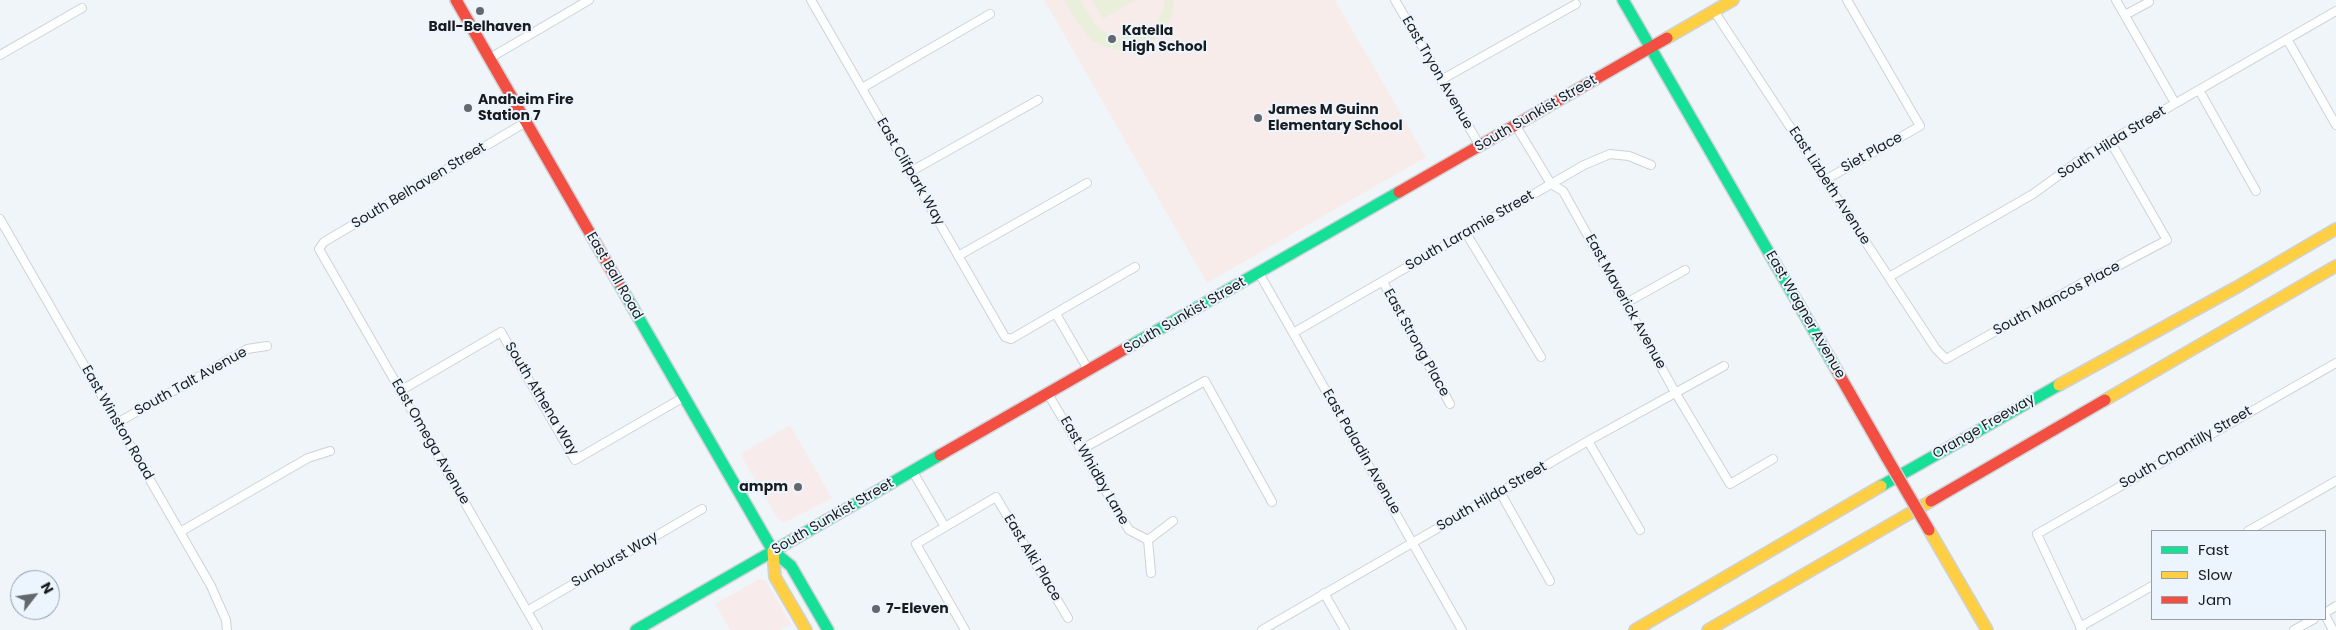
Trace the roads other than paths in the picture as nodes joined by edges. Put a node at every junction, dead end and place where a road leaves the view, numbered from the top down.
1 (456, 0) edge
2 (589, 0) edge
3 (1394, 0) edge
4 (1623, 0) edge
5 (1733, 0) edge
6 (1847, 0) edge
7 (2116, 0) edge
8 (815, 1) edge
9 (2149, 2) dead end
10 (1576, 4) dead end
11 (82, 8) dead end
12 (1714, 11) junction
13 (2336, 11) edge
14 (990, 14) dead end
15 (2125, 15) junction
16 (2288, 39) junction
17 (1651, 48) junction
18 (0, 55) edge
19 (490, 58) junction
20 (1441, 80) junction
21 (862, 88) junction
22 (2199, 90) junction
23 (1038, 100) dead end
24 (2175, 103) junction
25 (526, 122) junction
26 (2336, 125) edge
27 (1516, 126) junction
28 (2110, 141) junction
29 (1480, 146) junction
30 (1651, 166) dead end
31 (910, 172) junction
32 (1825, 180) junction
33 (1087, 183) dead end
34 (1550, 184) junction
35 (2256, 191) dead end
36 (0, 219) edge
37 (2336, 229) edge
38 (1466, 233) junction
39 (322, 254) joint
40 (958, 256) junction
41 (2336, 266) edge
42 (1135, 267) dead end
43 (1685, 270) dead end
44 (1259, 273) junction
45 (1889, 277) junction
46 (1383, 282) junction
47 (1626, 303) junction
48 (1056, 314) junction
49 (1293, 333) junction
50 (266, 346) dead end
51 (1540, 357) dead end
52 (1946, 358) joint
53 (2336, 363) edge
54 (1724, 366) dead end
55 (1089, 371) junction
56 (400, 391) junction
57 (1675, 392) junction
58 (1048, 394) junction
59 (684, 397) junction
60 (1450, 404) dead end
61 (117, 423) junction
62 (1588, 441) junction
63 (1082, 449) junction
64 (330, 451) dead end
65 (1774, 459) dead end
66 (913, 472) junction
67 (2336, 481) edge
68 (1500, 492) junction
69 (1272, 502) dead end
70 (702, 509) dead end
71 (1173, 521) dead end
72 (944, 527) junction
73 (1640, 530) dead end
74 (2250, 530) edge
75 (180, 532) junction
76 (1148, 540) junction
77 (1413, 543) junction
78 (773, 551) junction
79 (1151, 572) dead end
80 (1550, 581) dead end
81 (2151, 587) edge
82 (1324, 593) junction
83 (527, 611) junction
84 (2326, 616) edge
85 (1068, 618) dead end
86 (2312, 620) edge
87 (2081, 628) edge
88 (226, 630) edge
89 (538, 630) edge
90 (636, 630) edge
91 (806, 630) edge
92 (828, 630) edge
93 (965, 630) edge
94 (1262, 630) edge
95 (1345, 630) edge
96 (1462, 630) edge
97 (1635, 630) edge
98 (1708, 630) edge
99 (1987, 630) edge
100 (2294, 630) edge
101 (2334, 630) edge

1 - 19 main road, East Ball Road
2 - 19 street
3 - 20 street, East Tryon Avenue
4 - 17 main road, East Wagner Avenue
5 - 12 main road, South Sunkist Street
6 - 32 street, Siet Place
7 - 15 street
8 - 21 street, East Clifpark Way
9 - 15 street
10 - 20 street
11 - 18 street
12 - 17 main road, South Sunkist Street
12 - 32 street, East Lizbeth Avenue
13 - 16 street, South Hilda Street
14 - 21 street
15 - 24 street
16 - 22 street, South Hilda Street
16 - 26 street
17 - 27 main road, South Sunkist Street
17 - 99 main road, East Wagner Avenue, bridge
19 - 25 main road, East Ball Road
20 - 29 street, East Tryon Avenue
21 - 31 street, East Clifpark Way
22 - 24 street, South Hilda Street
22 - 35 street
23 - 31 street
24 - 28 street, South Hilda Street
25 - 39 street, South Belhaven Street
25 - 59 main road, East Ball Road
27 - 29 main road, South Sunkist Street
27 - 34 street, East Maverick Avenue
28 - 45 street, South Hilda Street
28 - 52 street, South Mancos Place
29 - 44 main road, South Sunkist Street
30 - 34 street, South Laramie Street
31 - 40 street, East Clifpark Way
32 - 45 street, East Lizbeth Avenue
33 - 40 street
34 - 38 street, South Laramie Street
34 - 47 street, East Maverick Avenue
36 - 61 street, East Winston Road
37 - 97 main road, Orange Freeway
38 - 46 street, South Laramie Street
38 - 51 street
39 - 56 street, East Omega Avenue
40 - 48 street, East Clifpark Way
41 - 98 main road
42 - 48 street
43 - 47 street
44 - 49 street, East Paladin Avenue
44 - 55 main road, South Sunkist Street
45 - 52 street, East Lizbeth Avenue
46 - 49 street, South Laramie Street
46 - 60 street, East Strong Place
47 - 57 street, East Maverick Avenue
48 - 55 street
49 - 77 street, East Paladin Avenue
50 - 61 street, South Talt Avenue
53 - 87 street, South Chantilly Street
54 - 57 street, South Hilda Street
55 - 58 main road, South Sunkist Street
56 - 59 street, South Athena Way
56 - 83 street, East Omega Avenue
57 - 62 street, South Hilda Street
57 - 65 street, East Maverick Avenue
58 - 63 street, East Whidby Lane
58 - 66 main road, South Sunkist Street
59 - 78 main road, East Ball Road
61 - 75 street, East Winston Road
62 - 68 street, South Hilda Street
62 - 73 street
63 - 69 street
63 - 76 street, East Whidby Lane
64 - 75 street
66 - 72 street
66 - 78 main road, South Sunkist Street
67 - 74 street
68 - 77 street, South Hilda Street
68 - 80 street
70 - 83 street, Sunburst Way
71 - 76 street
72 - 85 street, East Alki Place
72 - 93 street
75 - 88 street, East Winston Road
76 - 79 street
77 - 82 street, South Hilda Street
77 - 96 street, East Paladin Avenue
78 - 90 main road, South Sunkist Street
78 - 91 main road, East Ball Road
78 - 92 main road, East Ball Road
81 - 87 street
82 - 94 street, South Hilda Street
82 - 95 street
83 - 89 street, East Omega Avenue
84 - 101 street
86 - 100 street

